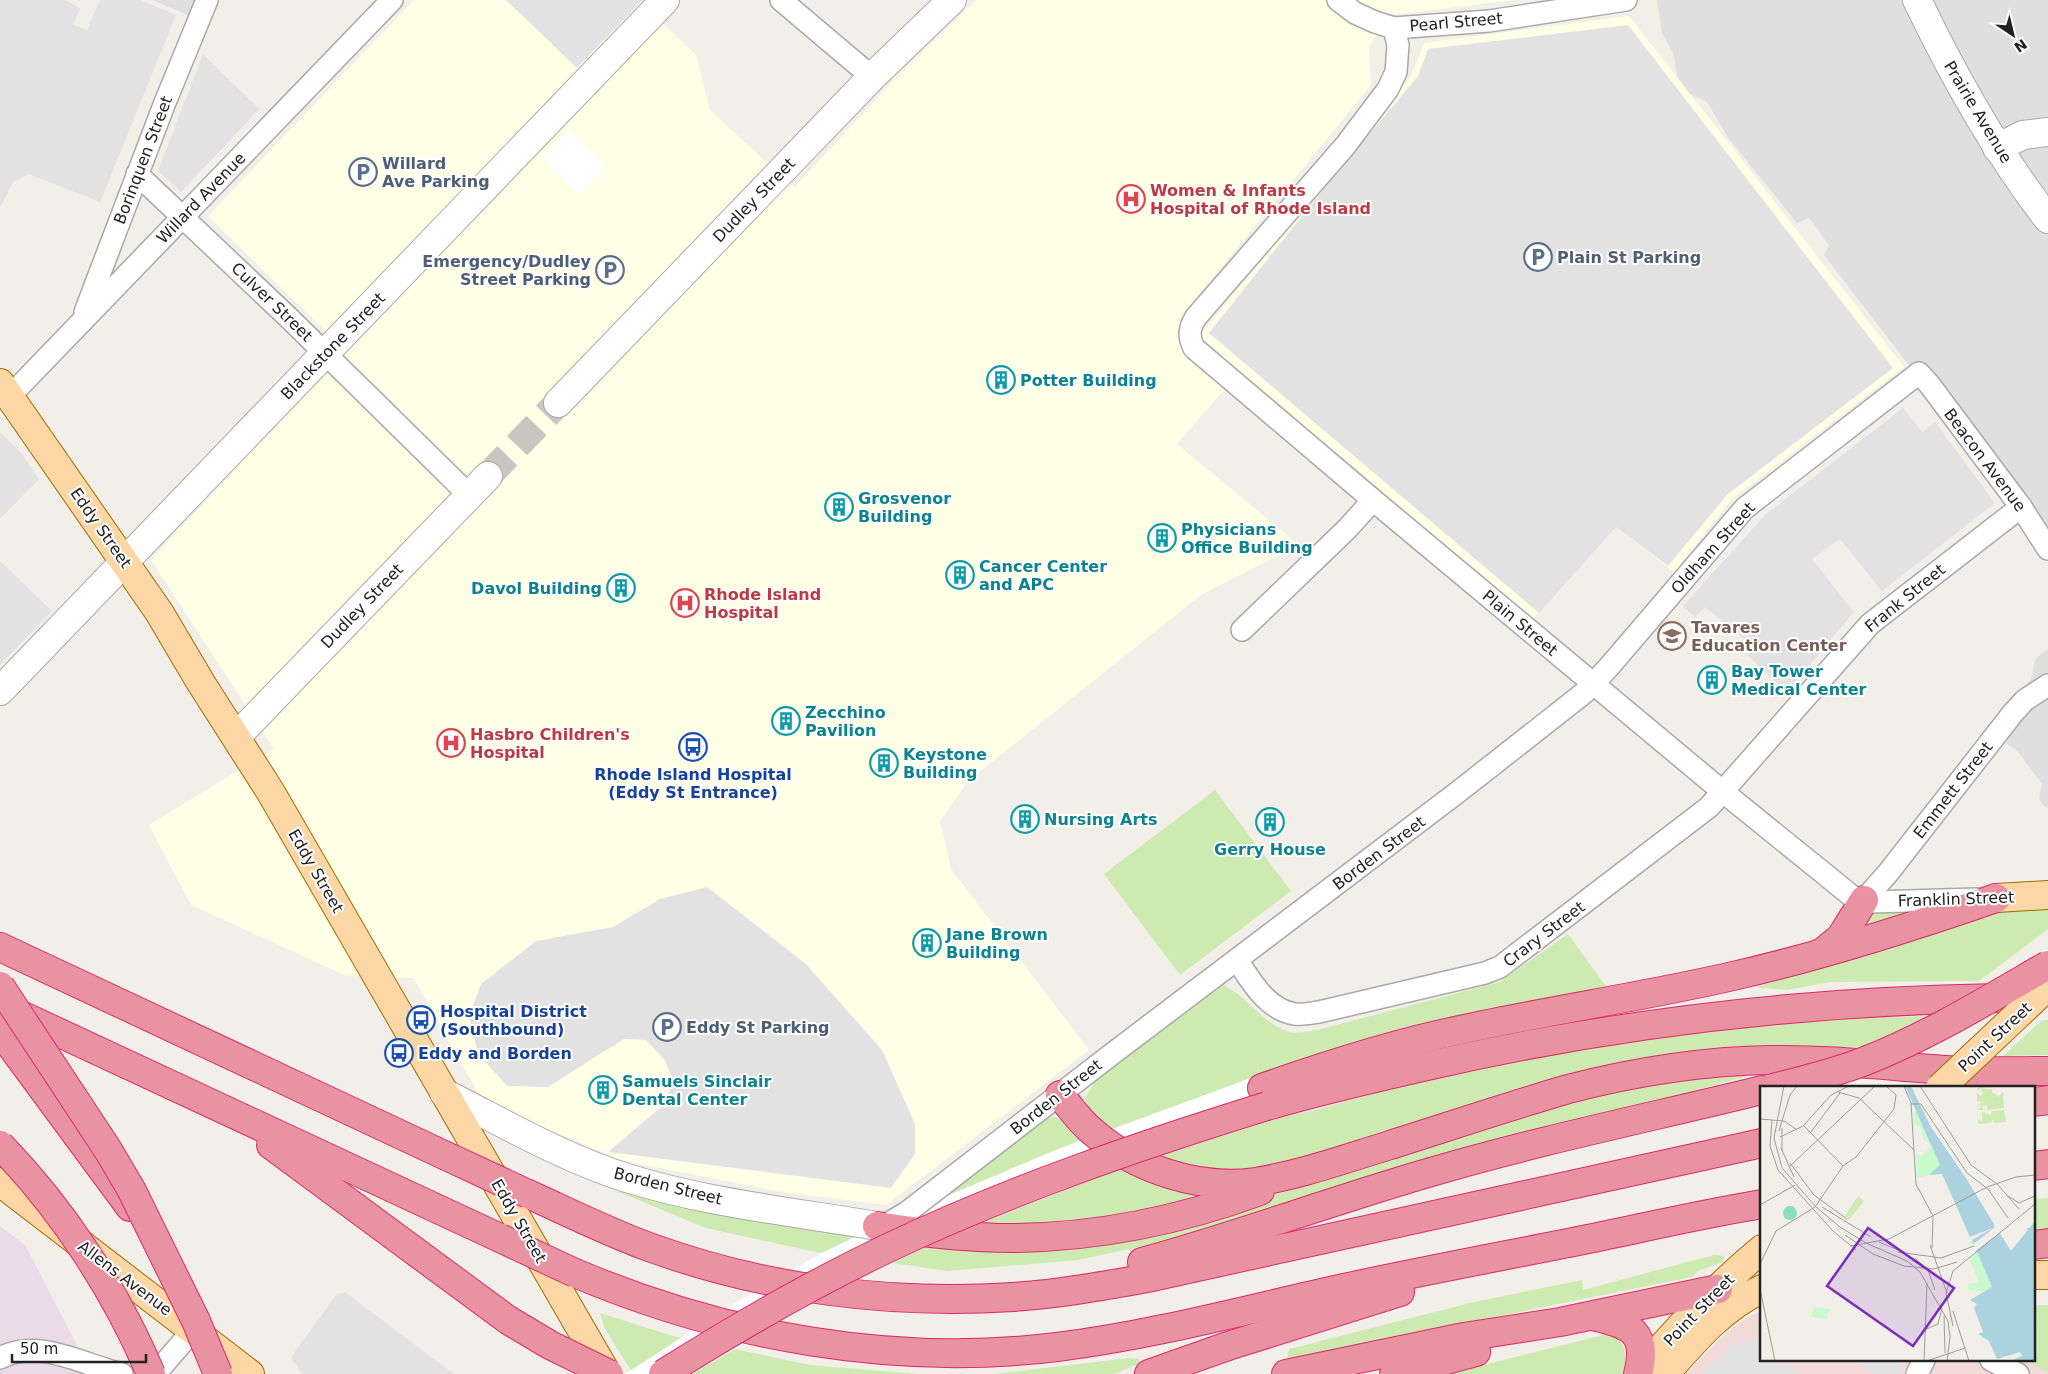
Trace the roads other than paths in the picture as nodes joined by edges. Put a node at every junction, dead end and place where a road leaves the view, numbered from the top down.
1 (207, 0) edge
2 (392, 0) edge
3 (665, 0) edge
4 (781, 0) edge
5 (952, 0) edge
6 (1338, 0) edge
7 (1626, 0) edge
8 (1917, 0) edge
9 (1394, 28) junction
10 (872, 77) junction
11 (2048, 132) edge
12 (1997, 148) junction
13 (138, 174) junction
14 (183, 217) junction
15 (2048, 219) edge
16 (82, 322) junction
17 (1189, 333) joint
18 (325, 354) junction
19 (1918, 373) joint
20 (5, 390) edge
21 (558, 403) tunnel mouth
22 (478, 485) joint
23 (1373, 500) junction
24 (2020, 507) junction
25 (2048, 549) edge
26 (124, 562) junction
27 (1242, 630) dead end
28 (1593, 683) junction
29 (2048, 685) edge
30 (0, 691) edge
31 (236, 737) junction
32 (1722, 791) junction
33 (2048, 896) edge
34 (1996, 898) junction
35 (1864, 900) junction
36 (0, 947) edge
37 (1816, 955) junction
38 (2046, 957) edge
39 (1236, 960) junction
40 (0, 986) edge
41 (2048, 986) edge
42 (2048, 998) edge
43 (0, 1005) edge
44 (0, 1032) edge
45 (2048, 1071) edge
46 (1781, 1086) edge
47 (1942, 1086) edge
48 (1760, 1090) edge
49 (444, 1093) junction
50 (1060, 1095) junction
51 (1265, 1097) junction
52 (223, 1110) junction
53 (1760, 1143) edge
54 (0, 1145) edge
55 (1336, 1162) junction
56 (0, 1182) edge
57 (1760, 1204) edge
58 (877, 1226) junction
59 (1535, 1249) junction
60 (1757, 1252) edge
61 (166, 1262) junction
62 (1760, 1282) edge
63 (1718, 1289) junction
64 (1760, 1289) edge
65 (1013, 1297) junction
66 (1591, 1316) junction
67 (1560, 1322) junction
68 (193, 1330) junction
69 (0, 1358) edge
70 (1923, 1362) edge
71 (1995, 1362) edge
72 (122, 1374) edge
73 (146, 1374) edge
74 (150, 1374) edge
75 (218, 1374) edge
76 (250, 1374) edge
77 (608, 1374) edge
78 (663, 1374) edge
79 (1149, 1374) edge
80 (1286, 1374) edge
81 (1394, 1374) edge
82 (1639, 1374) edge
83 (1665, 1374) edge
84 (1917, 1374) edge
85 (2018, 1374) edge

1 - 13 street, Borinquen Street
2 - 14 street, Willard Avenue
3 - 18 street, Blackstone Street
4 - 10 street
5 - 10 street, Dudley Street
6 - 9 street
7 - 9 street, Pearl Street
8 - 12 street, Prairie Avenue
9 - 17 street, Pearl Street
10 - 21 street, Dudley Street
11 - 12 street
12 - 15 street, Prairie Avenue
13 - 14 street, Culver Street
13 - 16 street, Borinquen Street
14 - 16 street, Willard Avenue
14 - 18 street, Culver Street
16 - 20 street, Willard Avenue
17 - 23 street, Plain Street
18 - 22 street, Culver Street
18 - 26 street, Blackstone Street
19 - 24 street, Beacon Avenue
19 - 28 street, Oldham Street
20 - 26 main road, Eddy Street
22 - 31 street, Dudley Street
23 - 27 street
23 - 28 street, Plain Street
24 - 25 street, Beacon Avenue
24 - 32 street, Frank Street
26 - 30 street, Blackstone Street
26 - 31 main road, Eddy Street
28 - 32 street, Plain Street
28 - 39 street, Borden Street
29 - 35 street, Emmett Street
31 - 49 main road, Eddy Street
32 - 35 street, Plain Street
32 - 39 street, Crary Street
33 - 34 main road, Franklin Street
34 - 35 street, Franklin Street
34 - 37 highway
35 - 37 highway
36 - 65 highway, bridge
37 - 51 highway
38 - 46 highway, bridge
39 - 50 street, Borden Street
40 - 61 highway, bridge
41 - 47 main road, Point Street, bridge
42 - 51 highway
43 - 52 highway
44 - 61 highway, bridge
45 - 55 highway
48 - 65 highway
49 - 58 street, Borden Street
49 - 77 main road, Eddy Street
50 - 55 highway
50 - 58 street, Borden Street
51 - 78 highway, bridge
52 - 59 highway, bridge
52 - 77 highway, bridge
53 - 65 highway
54 - 74 highway, bridge
55 - 58 highway
56 - 68 main road, Allens Avenue
57 - 59 highway
59 - 79 highway
60 - 63 main road, Point Street
61 - 75 highway, bridge
62 - 63 main road
63 - 66 highway
63 - 82 main road, Point Street
64 - 83 main road, Point Street
66 - 67 highway
66 - 82 highway
67 - 80 highway
67 - 81 highway
68 - 73 street
68 - 76 main road, Allens Avenue
69 - 72 street
70 - 84 street
71 - 85 street

